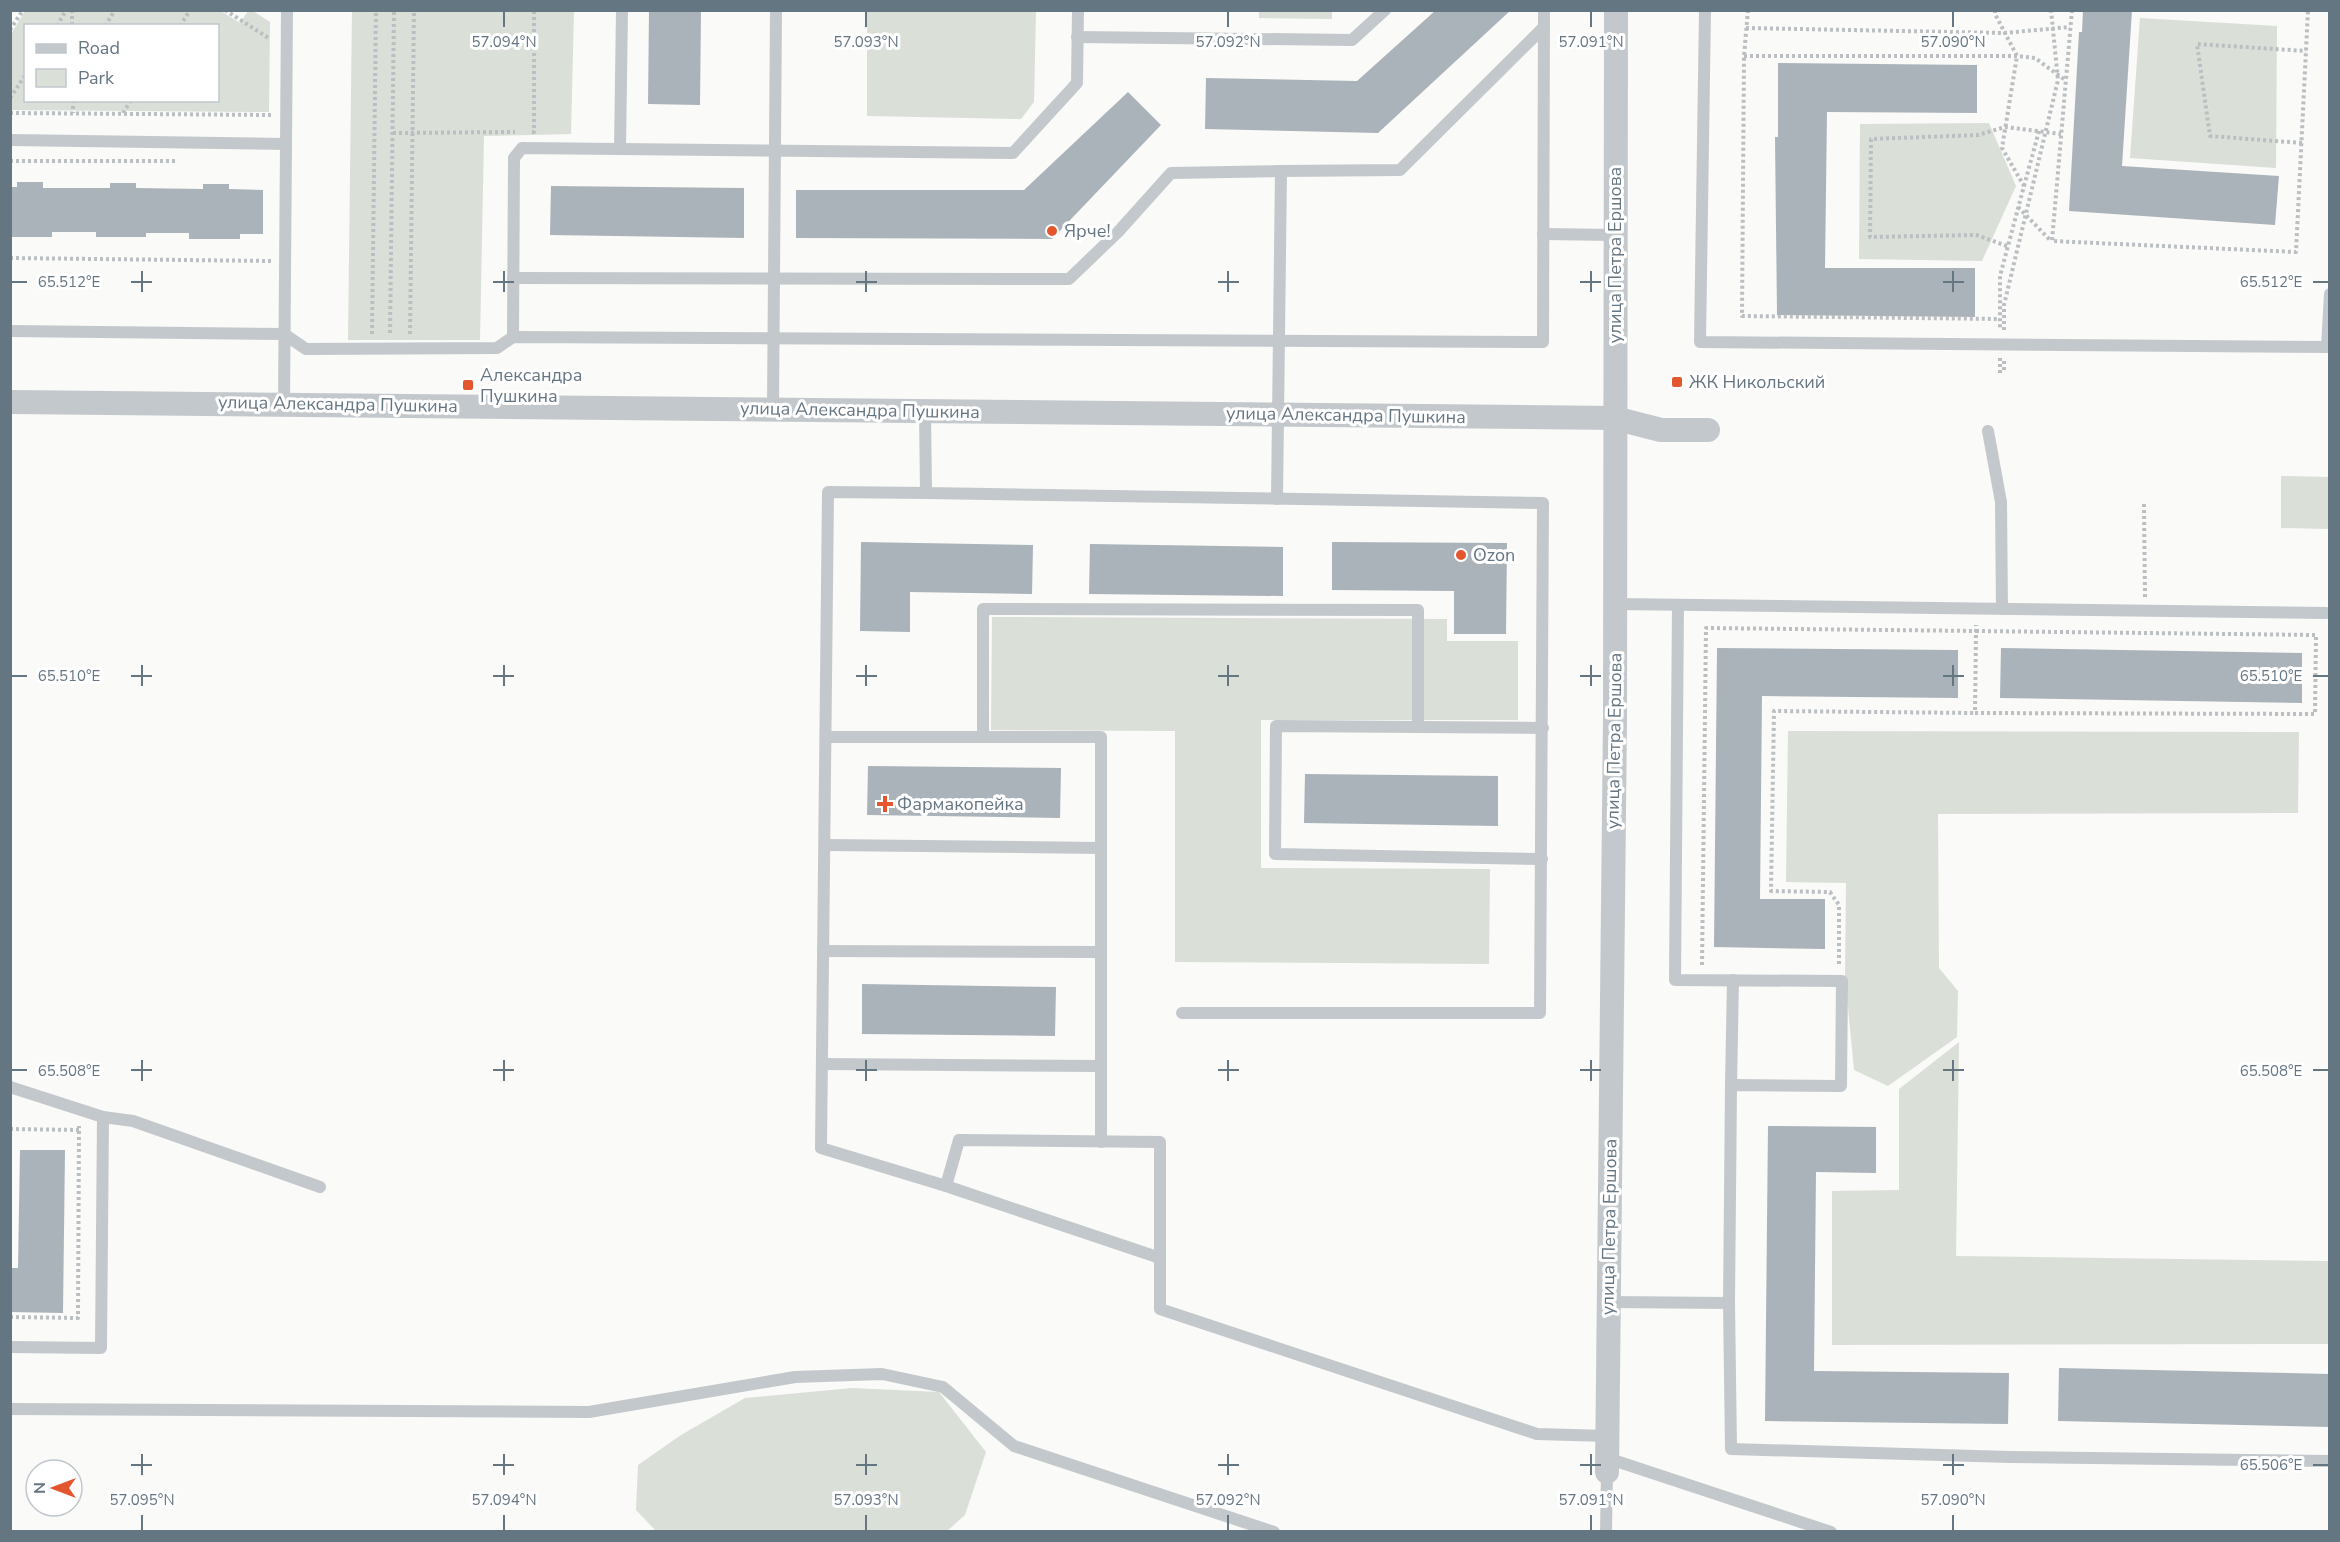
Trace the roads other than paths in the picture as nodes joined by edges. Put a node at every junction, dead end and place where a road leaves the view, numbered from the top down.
1 (622, 10) edge
2 (776, 10) edge
3 (1078, 10) edge
4 (1385, 10) edge
5 (1544, 10) edge
6 (1616, 10) edge
7 (1705, 10) edge
8 (287, 11) edge
9 (1544, 27) junction
10 (1077, 37) junction
11 (10, 140) edge
12 (286, 144) junction
13 (620, 149) junction
14 (775, 150) junction
15 (1281, 171) junction
16 (1543, 234) junction
17 (1615, 235) junction
18 (513, 278) junction
19 (774, 280) junction
20 (2330, 294) edge
21 (10, 331) edge
22 (284, 334) junction
23 (513, 337) junction
24 (774, 339) junction
25 (1280, 342) junction
26 (10, 402) edge
27 (284, 403) junction
28 (773, 409) junction
29 (925, 411) junction
30 (1278, 415) junction
31 (1614, 418) junction
32 (1708, 430) dead end
33 (1988, 431) dead end
34 (926, 493) junction
35 (1277, 499) junction
36 (1615, 604) junction
37 (1678, 605) junction
38 (2002, 609) junction
39 (2326, 614) dead end
40 (1418, 728) junction
41 (1543, 728) junction
42 (826, 737) junction
43 (983, 737) junction
44 (825, 845) junction
45 (1101, 848) junction
46 (1542, 859) junction
47 (823, 951) junction
48 (1101, 952) junction
49 (1733, 980) junction
50 (1182, 1013) dead end
51 (822, 1064) junction
52 (1101, 1066) junction
53 (1731, 1085) junction
54 (10, 1087) edge
55 (103, 1117) junction
56 (1101, 1142) junction
57 (946, 1186) junction
58 (321, 1187) dead end
59 (1160, 1258) junction
60 (1608, 1302) junction
61 (1730, 1303) junction
62 (10, 1347) edge
63 (10, 1409) edge
64 (1607, 1456) junction
65 (2330, 1461) edge
66 (1274, 1532) edge
67 (1606, 1532) edge
68 (1831, 1532) edge

1 - 13 lane
2 - 14 lane
3 - 10 lane
4 - 10 lane
5 - 9 lane
6 - 17 street, улица Петра Ершова
7 - 20 lane
8 - 12 lane
9 - 15 lane
9 - 16 lane
10 - 14 lane
11 - 12 lane
12 - 22 lane
13 - 14 lane
13 - 18 lane
14 - 19 lane
15 - 19 lane
15 - 25 lane
16 - 17 lane
16 - 25 lane
17 - 31 street, улица Петра Ершова
18 - 19 lane
18 - 23 lane
19 - 24 lane
21 - 22 lane
22 - 23 lane
22 - 27 lane
23 - 24 lane
24 - 25 lane
24 - 28 lane
25 - 30 lane
26 - 27 street, улица Александра Пушкина
27 - 28 street, улица Александра Пушкина
28 - 29 street, улица Александра Пушкина
29 - 30 street, улица Александра Пушкина
29 - 34 lane
30 - 31 street, улица Александра Пушкина
30 - 35 lane
31 - 32 street, улица Александра Пушкина
31 - 36 street, улица Петра Ершова
33 - 38 lane
34 - 35 lane
34 - 42 lane
35 - 41 lane
36 - 37 lane
36 - 60 street, улица Петра Ершова
37 - 38 lane
37 - 49 lane
38 - 39 lane
40 - 41 lane
40 - 43 lane
40 - 46 lane
41 - 46 lane
42 - 43 lane
42 - 44 lane
43 - 45 lane
44 - 45 lane
44 - 47 lane
45 - 48 lane
46 - 50 lane
47 - 48 lane
47 - 51 lane
48 - 52 lane
49 - 53 lane
49 - 53 lane
51 - 52 lane
51 - 57 lane
52 - 56 lane
53 - 61 lane
54 - 55 lane
55 - 58 lane
55 - 62 lane
56 - 57 lane
56 - 59 lane
57 - 59 lane
59 - 64 lane
60 - 61 lane
60 - 64 street, улица Петра Ершова
61 - 65 lane
63 - 66 lane
64 - 67 lane
64 - 68 lane

